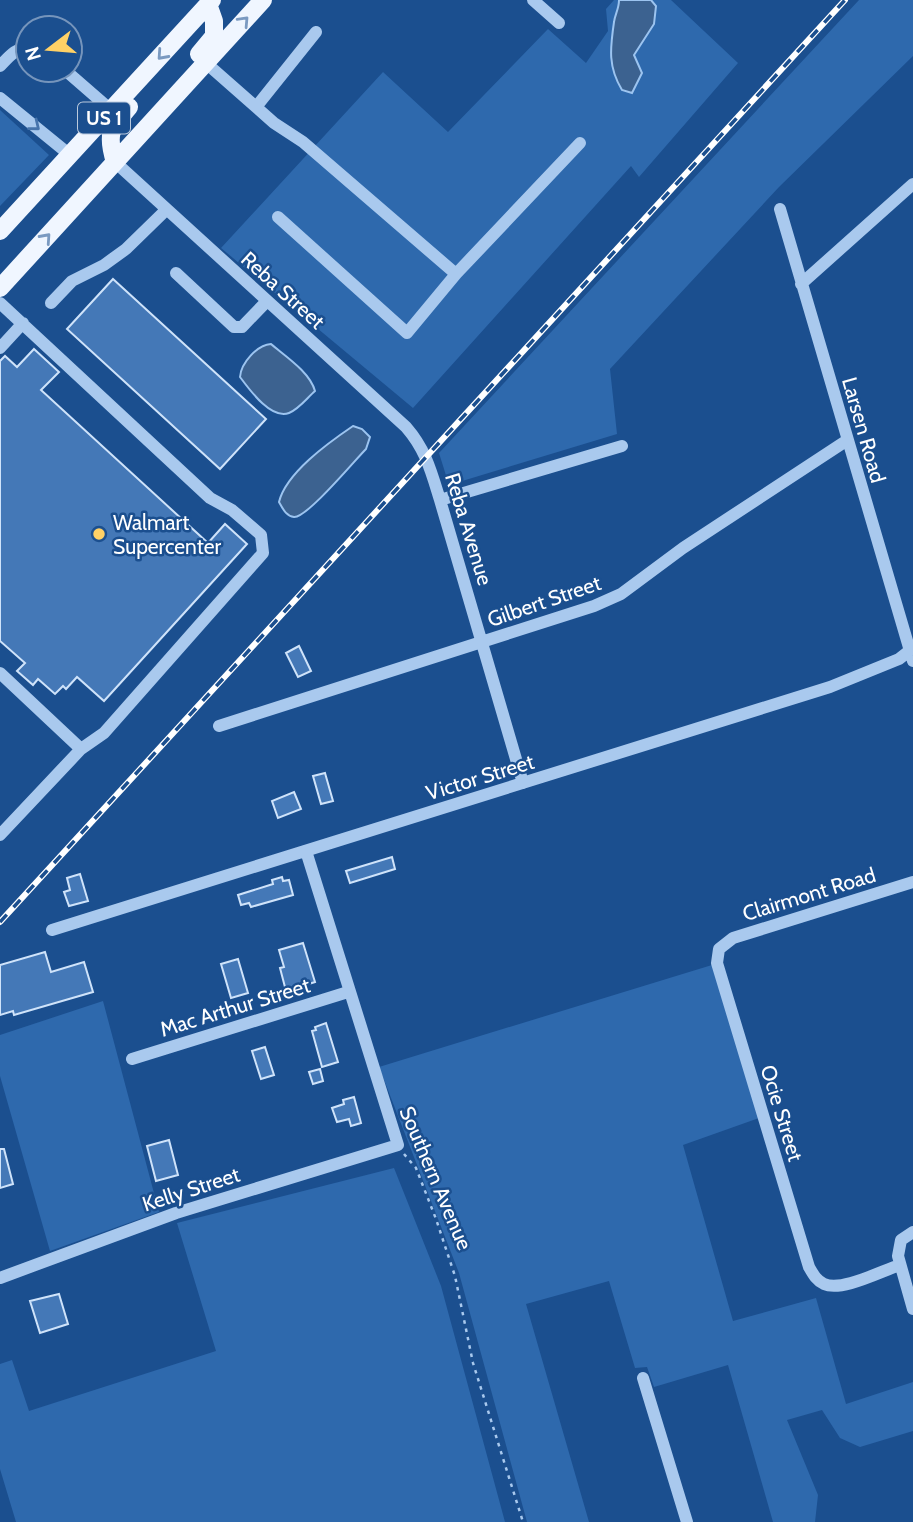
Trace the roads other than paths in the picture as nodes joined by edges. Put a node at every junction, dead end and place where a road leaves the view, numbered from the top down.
1 (263, 0) edge
2 (533, 0) edge
3 (208, 1) edge
4 (559, 23) dead end
5 (316, 32) dead end
6 (14, 52) edge
7 (206, 62) junction
8 (0, 66) edge
9 (140, 79) junction
10 (81, 84) edge
11 (182, 88) junction
12 (0, 98) edge
13 (256, 107) junction
14 (111, 110) junction
15 (580, 143) dead end
16 (70, 155) junction
17 (115, 162) junction
18 (913, 184) edge
19 (166, 209) junction
20 (779, 209) dead end
21 (278, 217) dead end
22 (0, 231) edge
23 (176, 273) dead end
24 (456, 274) junction
25 (801, 284) junction
26 (0, 288) edge
27 (267, 301) junction
28 (0, 303) edge
29 (51, 303) dead end
30 (23, 323) junction
31 (0, 348) edge
32 (846, 441) junction
33 (622, 446) dead end
34 (422, 448) joint
35 (440, 500) junction
36 (483, 642) junction
37 (912, 653) edge
38 (0, 673) edge
39 (219, 726) dead end
40 (81, 749) junction
41 (523, 783) junction
42 (0, 835) edge
43 (306, 851) junction
44 (913, 882) edge
45 (52, 930) dead end
46 (719, 948) joint
47 (348, 992) junction
48 (132, 1059) dead end
49 (398, 1145) joint
50 (913, 1232) edge
51 (900, 1265) junction
52 (0, 1278) edge
53 (913, 1309) edge
54 (643, 1378) dead end
55 (687, 1522) edge

7 -> 1 main road, US 1
2 - 4 street
3 -> 9 main road, US 1
3 - 11 main road
5 - 13 street
6 - 8 street
7 - 11 main road, US 1
7 - 13 street
9 - 14 main road, US 1
9 - 17 main road
10 - 14 street
11 - 17 main road, US 1
12 -> 16 street
13 - 24 street
14 - 16 main road, US 1
15 - 24 street
16 - 22 main road, US 1
17 - 19 street, Reba Street
26 -> 17 main road, US 1
18 - 25 street
19 - 27 street, Reba Street
19 - 29 street
20 - 25 street, Larsen Road
21 - 24 street
23 - 27 street
25 - 32 street, Larsen Road
27 - 34 street, Reba Street
28 - 30 street
30 - 31 street
30 - 40 street
32 - 36 street, Gilbert Street
32 - 37 street, Larsen Road
33 - 35 street
34 - 35 street, Reba Avenue
35 - 36 street, Reba Avenue
36 - 39 street, Gilbert Street
36 - 41 street, Reba Avenue
37 - 41 street, Victor Street
38 - 40 street
40 - 42 street
41 - 43 street, Victor Street
43 - 45 street, Victor Street
43 - 47 street, Southern Avenue
44 - 46 street, Clairmont Road
46 - 51 street, Ocie Street
47 - 48 street, Mac Arthur Street
47 - 49 street, Southern Avenue
49 - 52 street, Kelly Street
50 - 51 street
51 - 53 street
54 - 55 street

